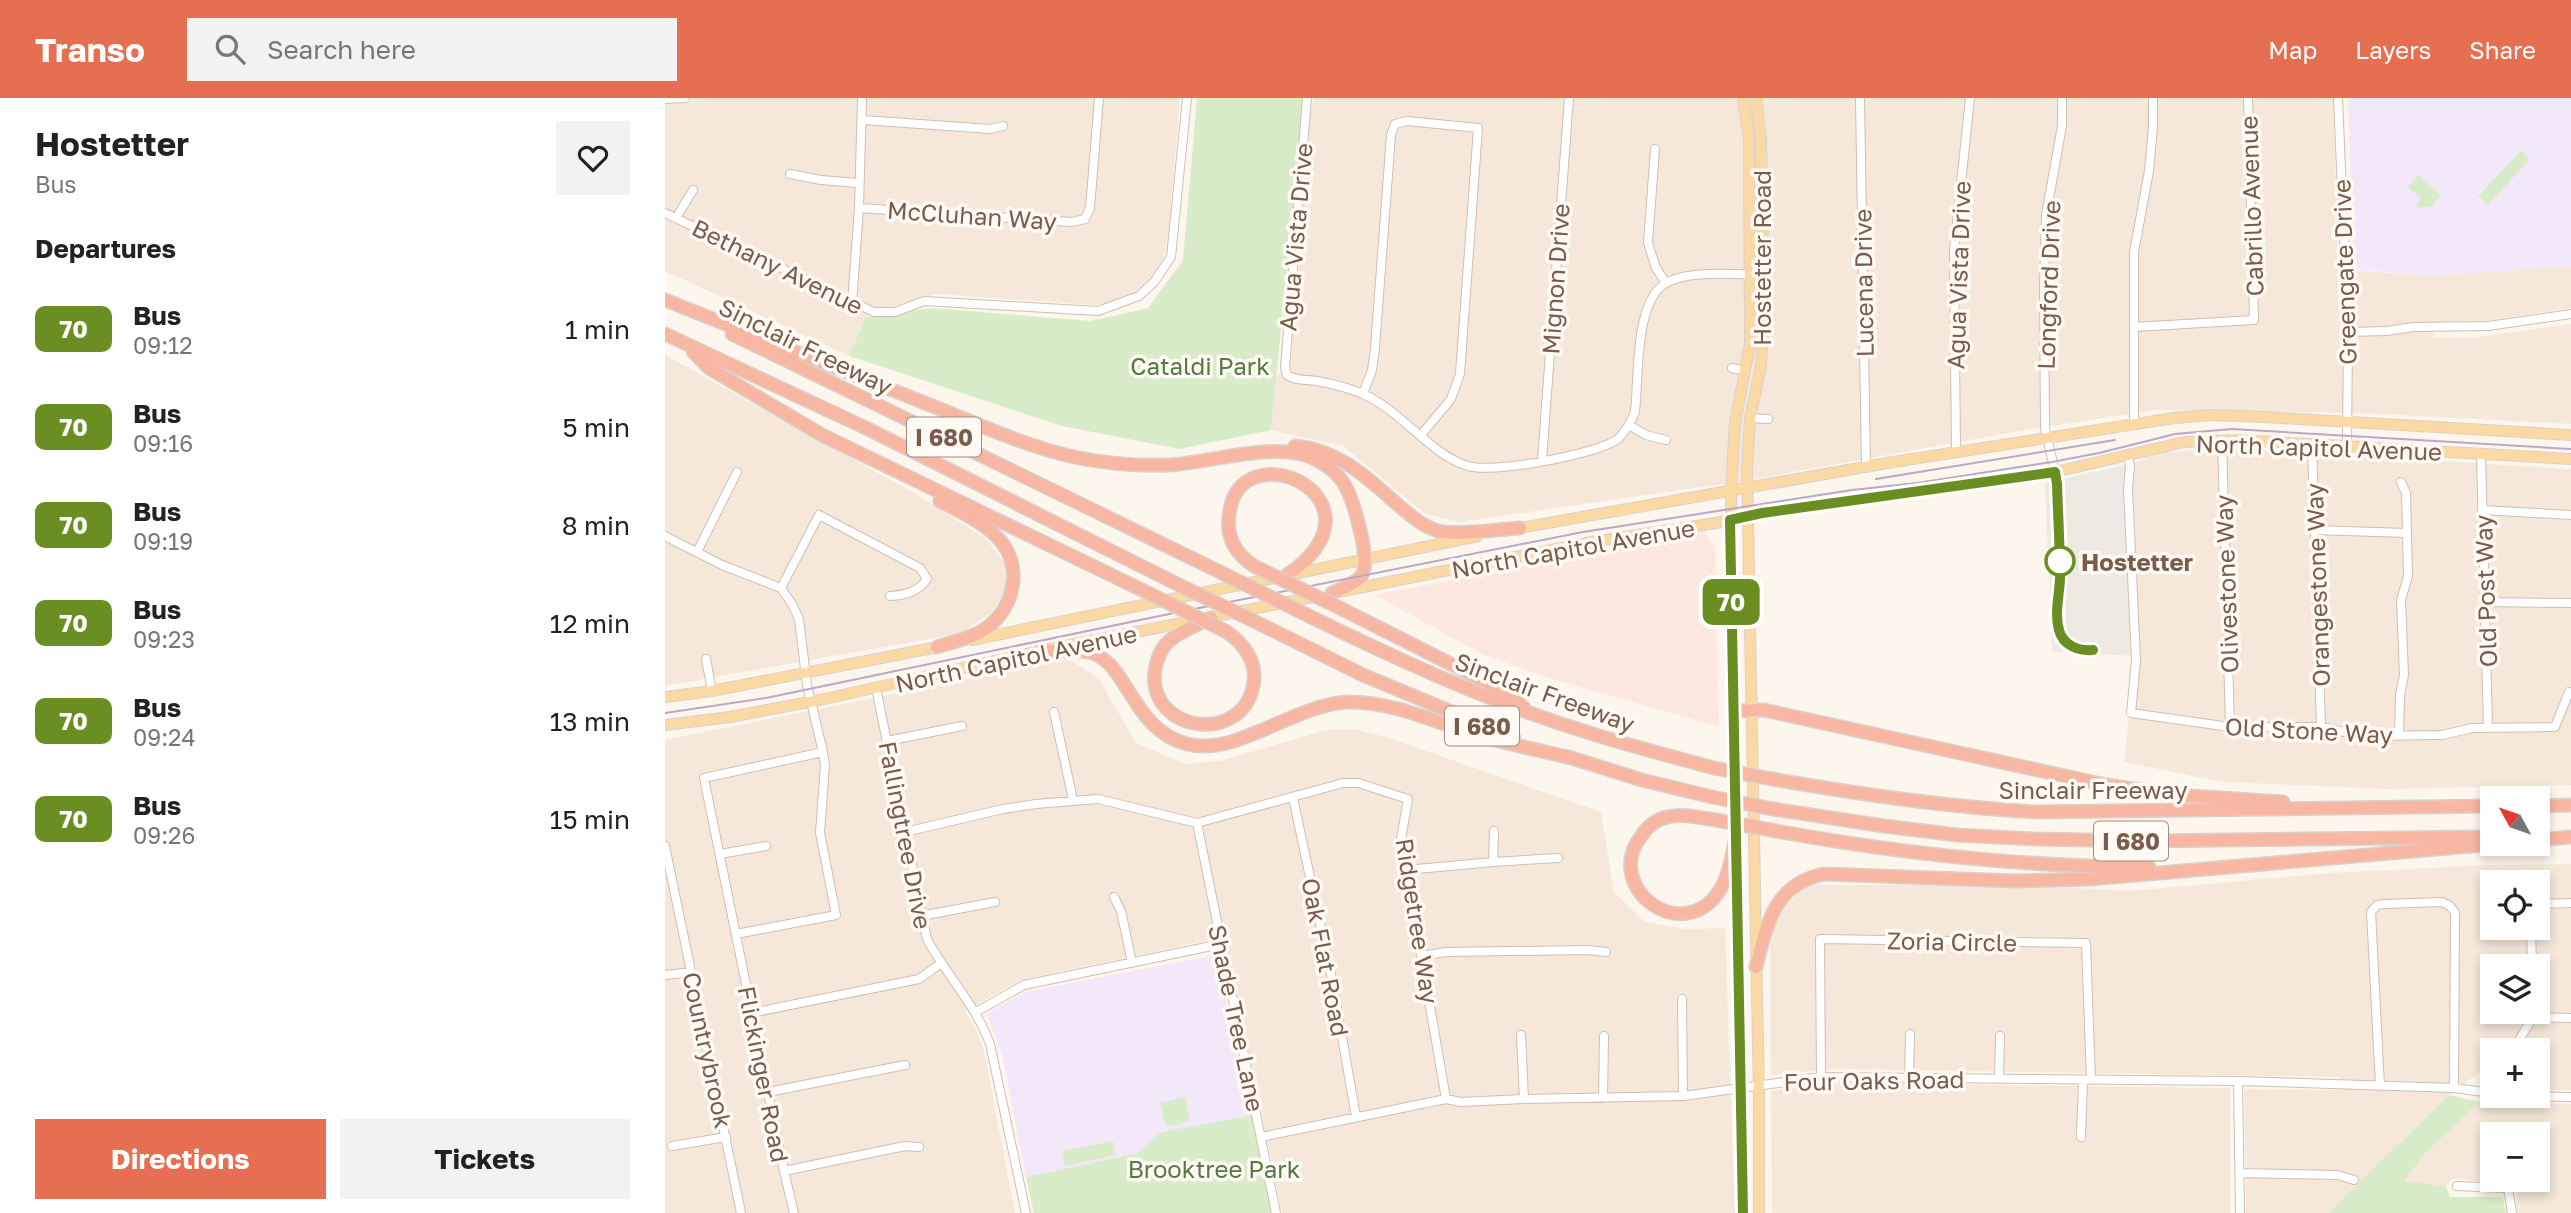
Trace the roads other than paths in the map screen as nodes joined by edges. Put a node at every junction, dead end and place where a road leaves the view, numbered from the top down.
1 (685, 98) edge
2 (863, 98) edge
3 (1099, 98) edge
4 (1187, 98) edge
5 (1307, 98) edge
6 (1569, 98) edge
7 (1743, 98) edge
8 (1756, 98) edge
9 (1860, 98) edge
10 (1969, 98) edge
11 (2062, 98) edge
12 (2153, 98) edge
13 (2248, 98) edge
14 (2338, 98) edge
15 (665, 99) edge
16 (863, 120) junction
17 (1003, 126) dead end
18 (1655, 149) dead end
19 (790, 174) dead end
20 (858, 183) junction
21 (693, 190) dead end
22 (859, 208) junction
23 (665, 213) edge
24 (676, 218) junction
25 (1750, 275) junction
26 (1763, 275) junction
27 (1666, 283) junction
28 (665, 300) edge
29 (852, 303) junction
30 (2571, 314) edge
31 (2134, 327) junction
32 (2348, 332) junction
33 (665, 334) edge
34 (685, 344) junction
35 (1732, 368) dead end
36 (1746, 371) junction
37 (1363, 394) junction
38 (1751, 418) junction
39 (1768, 419) dead end
40 (2347, 421) junction
41 (1629, 425) junction
42 (2134, 425) junction
43 (1421, 435) junction
44 (2571, 435) edge
45 (2047, 439) junction
46 (1666, 440) dead end
47 (2223, 440) junction
48 (2312, 444) junction
49 (2347, 446) junction
50 (1956, 453) junction
51 (1253, 454) junction
52 (2481, 454) junction
53 (2128, 456) junction
54 (2571, 459) edge
55 (1542, 460) junction
56 (1866, 468) junction
57 (890, 469) junction
58 (737, 472) dead end
59 (2055, 472) junction
60 (2401, 482) dead end
61 (1748, 488) junction
62 (1731, 490) junction
63 (2482, 510) junction
64 (2571, 515) edge
65 (1748, 518) junction
66 (1730, 520) junction
67 (1520, 528) junction
68 (2314, 530) junction
69 (2407, 533) junction
70 (665, 536) edge
71 (697, 552) junction
72 (1365, 559) junction
73 (1287, 575) junction
74 (781, 588) junction
75 (1332, 593) junction
76 (890, 596) dead end
77 (2485, 602) junction
78 (2571, 603) edge
79 (1211, 618) junction
80 (937, 647) junction
81 (1040, 650) junction
82 (706, 659) dead end
83 (805, 673) junction
84 (876, 688) junction
85 (712, 691) junction
86 (2569, 692) dead end
87 (665, 697) edge
88 (811, 702) junction
89 (1751, 710) junction
90 (1527, 711) junction
91 (1734, 711) junction
92 (1054, 712) dead end
93 (665, 725) edge
94 (962, 726) dead end
95 (2230, 727) junction
96 (2321, 727) junction
97 (2488, 728) junction
98 (2399, 735) junction
99 (887, 741) junction
100 (823, 752) junction
101 (1572, 758) junction
102 (1293, 798) junction
103 (1073, 800) junction
104 (2571, 805) edge
105 (2480, 806) edge
106 (2550, 806) edge
107 (2385, 808) junction
108 (1197, 823) junction
109 (1494, 831) dead end
110 (905, 832) junction
111 (2571, 836) edge
112 (1737, 837) junction
113 (2480, 837) edge
114 (2550, 837) edge
115 (766, 845) dead end
116 (2480, 845) edge
117 (665, 846) edge
118 (720, 854) junction
119 (1557, 859) dead end
120 (1493, 862) junction
121 (2286, 862) junction
122 (1406, 870) junction
123 (1114, 897) dead end
124 (995, 902) dead end
125 (2571, 903) edge
126 (2550, 904) edge
127 (921, 916) junction
128 (736, 934) junction
129 (1221, 944) junction
130 (1606, 953) dead end
131 (1422, 956) junction
132 (1132, 963) junction
133 (940, 964) junction
134 (1756, 967) junction
135 (692, 972) junction
136 (665, 975) edge
137 (1682, 999) dead end
138 (975, 1012) junction
139 (751, 1013) junction
140 (2550, 1016) edge
141 (2571, 1018) edge
142 (1910, 1034) dead end
143 (1521, 1035) dead end
144 (1604, 1036) dead end
145 (2000, 1036) dead end
146 (905, 1065) dead end
147 (1909, 1076) junction
148 (1821, 1077) junction
149 (1999, 1078) junction
150 (2087, 1080) junction
151 (2238, 1081) junction
152 (1759, 1084) junction
153 (2380, 1086) junction
154 (1741, 1088) junction
155 (2453, 1088) junction
156 (2480, 1091) edge
157 (768, 1092) junction
158 (1683, 1097) junction
159 (2550, 1097) edge
160 (2571, 1097) edge
161 (1603, 1098) junction
162 (1446, 1099) junction
163 (1524, 1099) junction
164 (1356, 1117) junction
165 (726, 1137) junction
166 (1261, 1137) junction
167 (2081, 1137) dead end
168 (672, 1146) dead end
169 (919, 1147) dead end
170 (784, 1171) junction
171 (2239, 1173) junction
172 (2354, 1180) dead end
173 (2457, 1186) dead end
174 (741, 1213) edge
175 (794, 1213) edge
176 (1025, 1213) edge
177 (1276, 1213) edge
178 (1743, 1213) edge
179 (1759, 1213) edge
180 (2240, 1213) edge
181 (2512, 1213) edge

1 - 15 street
2 - 16 street
3 - 22 street, McCluhan Way
4 - 29 street, Bethany Avenue
5 - 37 street, Agua Vista Drive
6 - 55 street, Mignon Drive
7 - 25 main road, Hostetter Road
8 - 26 main road, Hostetter Road
9 - 56 street, Lucena Drive
10 - 50 street, Agua Vista Drive
11 - 45 street, Longford Drive
12 - 31 street
13 - 31 street, Cabrillo Avenue
14 - 32 street, Greengate Drive
16 - 17 street
16 - 20 street
18 - 27 street
19 - 20 street
20 - 22 street
21 - 24 street
22 - 29 street
23 - 24 street, Bethany Avenue
24 - 29 street, Bethany Avenue
25 - 26 street
25 - 27 street
25 - 36 main road, Hostetter Road
26 - 38 main road, Hostetter Road
27 - 41 street
28 - 51 highway
28 - 90 highway, Sinclair Freeway / I 680, bridge
30 - 32 street
31 - 42 street
32 - 40 street, Greengate Drive
33 - 34 highway, Sinclair Freeway / I 680
34 - 57 highway
34 - 101 highway, Sinclair Freeway / I 680, bridge
35 - 36 street, Hostetter Road
36 - 62 main road, Hostetter Road
37 - 43 street
37 - 43 street
38 - 39 street
38 - 61 main road, Hostetter Road
40 - 42 main road, North Capitol Avenue
40 - 44 main road, North Capitol Avenue
40 - 49 street, Greengate Drive
41 - 46 street
41 - 55 street
42 - 45 main road, North Capitol Avenue
43 - 55 street
45 - 50 main road, North Capitol Avenue
45 - 59 street, Longford Drive
47 - 48 main road, North Capitol Avenue
47 - 53 main road, North Capitol Avenue
47 - 95 street, Olivestone Way
48 - 49 main road, North Capitol Avenue
48 - 68 street, Orangestone Way
49 - 52 main road, North Capitol Avenue
50 - 56 main road, North Capitol Avenue
51 - 67 highway
51 - 72 highway
52 - 54 main road, North Capitol Avenue
52 - 63 street, Old Post Way
53 - 59 main road, North Capitol Avenue
53 - 95 street, Old Stone Way
56 - 61 main road, North Capitol Avenue
57 - 79 highway, bridge
57 - 80 highway
58 - 71 street
59 - 65 main road, North Capitol Avenue
60 - 69 street
61 - 62 main road, North Capitol Avenue
61 - 65 main road, Hostetter Road
62 - 66 main road, Hostetter Road
62 - 67 main road, North Capitol Avenue
63 - 64 street
63 - 77 street, Old Post Way
65 - 66 main road, North Capitol Avenue
65 - 89 main road, Hostetter Road
66 - 75 main road, North Capitol Avenue
66 - 91 main road, Hostetter Road
67 - 72 main road, North Capitol Avenue
68 - 69 street
68 - 96 street, Orangestone Way
69 - 98 street
70 - 71 street
71 - 74 street
72 - 73 main road, North Capitol Avenue
72 - 75 highway
73 - 80 main road, North Capitol Avenue
73 - 90 highway, bridge
74 - 76 street
74 - 83 street
75 - 79 main road, North Capitol Avenue
77 - 78 street
77 - 97 street, Old Post Way
79 - 81 main road, North Capitol Avenue
80 - 83 main road, North Capitol Avenue
81 - 84 main road, North Capitol Avenue
81 - 101 highway
82 - 85 street
83 - 85 main road, North Capitol Avenue
83 - 88 street
84 - 88 main road, North Capitol Avenue
84 - 99 street, Fallingtree Drive
85 - 87 main road, North Capitol Avenue
86 - 97 street, Old Stone Way
88 - 93 main road, North Capitol Avenue
88 - 100 street
89 - 91 highway
89 - 107 highway
89 - 134 main road, Hostetter Road
90 - 107 highway, Sinclair Freeway / I 680, bridge
91 - 112 main road, Hostetter Road
92 - 103 street
94 - 99 street
95 - 96 street, Old Stone Way
96 - 98 street, Old Stone Way
97 - 98 street, Old Stone Way
99 - 110 street, Fallingtree Drive
100 - 118 street, Flickinger Road
100 - 128 street
101 - 113 highway, Sinclair Freeway / I 680, bridge
102 - 108 street, Ridgetree Way
102 - 122 street, Ridgetree Way
102 - 164 street, Oak Flat Road
103 - 108 street, Ridgetree Way
103 - 110 street, Ridgetree Way
104 - 106 highway
105 - 107 highway, Sinclair Freeway / I 680
108 - 129 street, Shade Tree Lane
109 - 120 street
110 - 127 street, Fallingtree Drive
111 - 114 highway
112 - 121 highway, bridge
112 - 154 main road, Hostetter Road
115 - 118 street
116 - 121 highway
117 - 135 street, Countrybrook
118 - 128 street, Flickinger Road
119 - 120 street
120 - 122 street
121 - 134 highway
122 - 131 street, Ridgetree Way
123 - 132 street
124 - 127 street
125 - 126 street
127 - 133 street, Fallingtree Drive
128 - 139 street, Flickinger Road
129 - 132 street
129 - 166 street, Shade Tree Lane
130 - 131 street
131 - 162 street, Ridgetree Way
132 - 138 street
133 - 138 street, Fallingtree Drive
133 - 139 street
134 - 152 main road, Hostetter Road
135 - 136 street
135 - 165 street, Countrybrook
137 - 158 street
138 - 176 street, Fallingtree Drive
139 - 157 street, Flickinger Road
140 - 141 street
142 - 147 street
143 - 163 street
144 - 161 street
145 - 149 street
146 - 157 street
147 - 148 street, Four Oaks Road
147 - 149 street, Four Oaks Road
148 - 150 street, Zoria Circle
148 - 152 street, Four Oaks Road
149 - 150 street, Four Oaks Road
150 - 151 street, Four Oaks Road
150 - 167 street
151 - 153 street, Four Oaks Road
151 - 171 street
152 - 154 street, Four Oaks Road
152 - 179 main road, Hostetter Road
153 - 155 street, Four Oaks Road
153 - 155 street
154 - 158 street, Four Oaks Road
154 - 178 main road, Hostetter Road
155 - 156 street, Four Oaks Road
157 - 170 street, Flickinger Road
158 - 161 street, Four Oaks Road
159 - 160 street
161 - 163 street, Four Oaks Road
162 - 163 street, Four Oaks Road
162 - 164 street, Four Oaks Road
164 - 166 street, Four Oaks Road
165 - 168 street
165 - 174 street, Countrybrook
166 - 177 street, Shade Tree Lane
169 - 170 street
170 - 175 street, Flickinger Road
171 - 172 street
171 - 180 street
173 - 181 street

